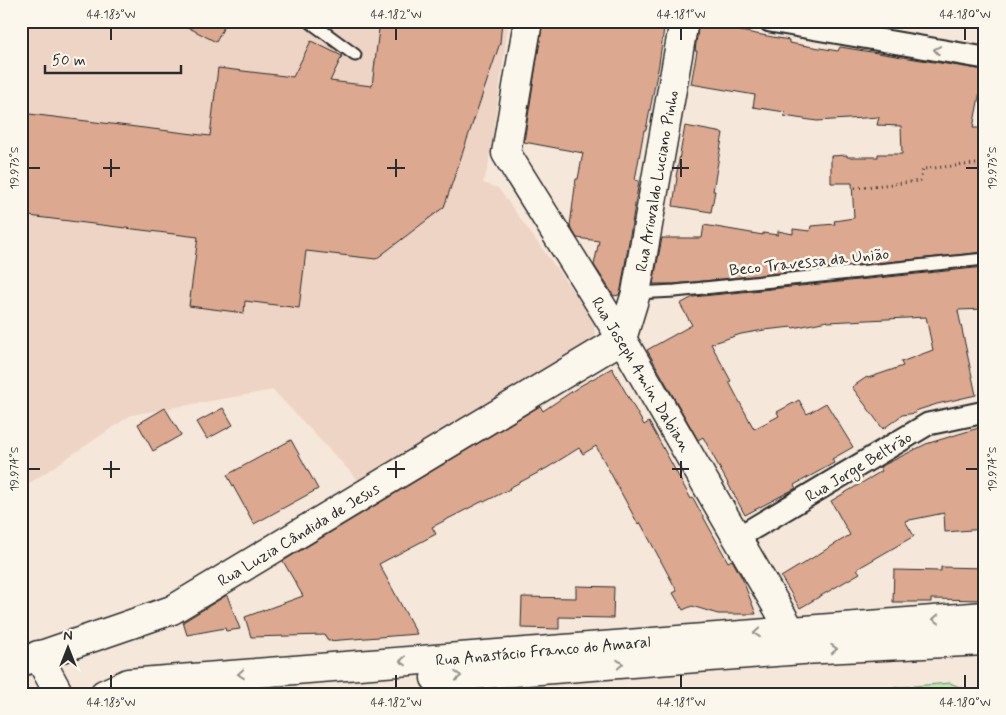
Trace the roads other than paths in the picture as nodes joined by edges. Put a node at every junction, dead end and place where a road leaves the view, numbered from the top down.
1 (309, 21) edge
2 (528, 21) edge
3 (684, 21) edge
4 (770, 21) edge
5 (355, 55) dead end
6 (985, 58) edge
7 (985, 259) edge
8 (636, 293) junction
9 (622, 339) junction
10 (985, 412) edge
11 (737, 538) junction
12 (985, 616) edge
13 (796, 640) junction
14 (985, 641) edge
15 (30, 659) edge
16 (59, 694) edge
17 (104, 694) edge
18 (217, 694) edge

1 - 5 lane
2 - 9 street, Rua Joseph Amin Dabian
3 - 8 street, Rua Ariovaldo Luciano Pinho
6 -> 4 street
7 - 8 lane, Beco Travessa da União
8 - 9 street, Rua Ariovaldo Luciano Pinho
9 - 11 street, Rua Joseph Amin Dabian
9 - 15 street, Rua Luzia Cândida de Jesus
10 - 11 street, Rua Jorge Beltrão
11 - 13 street, Rua Joseph Amin Dabian
12 -> 13 street, Rua Anastácio Franco do Amaral
13 -> 14 street, Rua Anastácio Franco do Amaral
13 -> 17 street, Rua Anastácio Franco do Amaral
18 -> 13 street, Rua Anastácio Franco do Amaral
15 - 16 street

